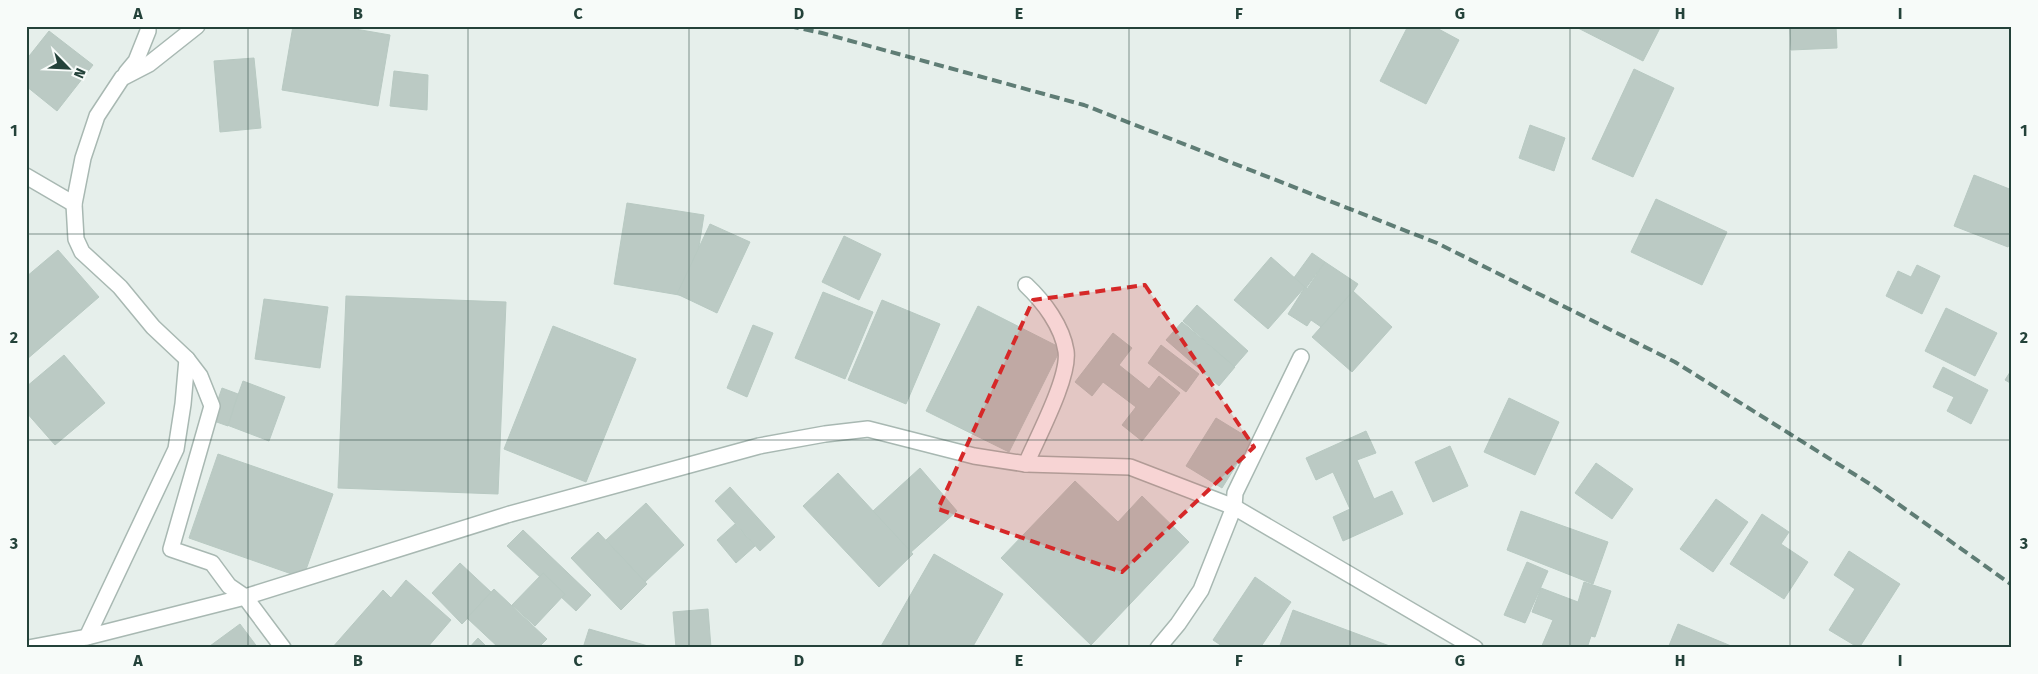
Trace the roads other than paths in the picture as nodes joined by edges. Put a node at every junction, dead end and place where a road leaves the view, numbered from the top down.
1 (148, 26) edge
2 (197, 26) edge
3 (122, 78) junction
4 (26, 176) edge
5 (74, 204) junction
6 (1026, 285) dead end
7 (1300, 357) dead end
8 (187, 359) junction
9 (1026, 464) junction
10 (1234, 507) junction
11 (245, 597) junction
12 (87, 636) junction
13 (28, 648) edge
14 (283, 648) edge
15 (1158, 648) edge
16 (1475, 648) edge

1 - 3 street
2 - 3 street
3 - 5 street
4 - 5 street
5 - 8 street
6 - 9 street
7 - 10 street
8 - 11 street
8 - 12 street
9 - 10 street
9 - 11 street
10 - 15 street
10 - 16 street
11 - 12 street
11 - 14 street
12 - 13 street

